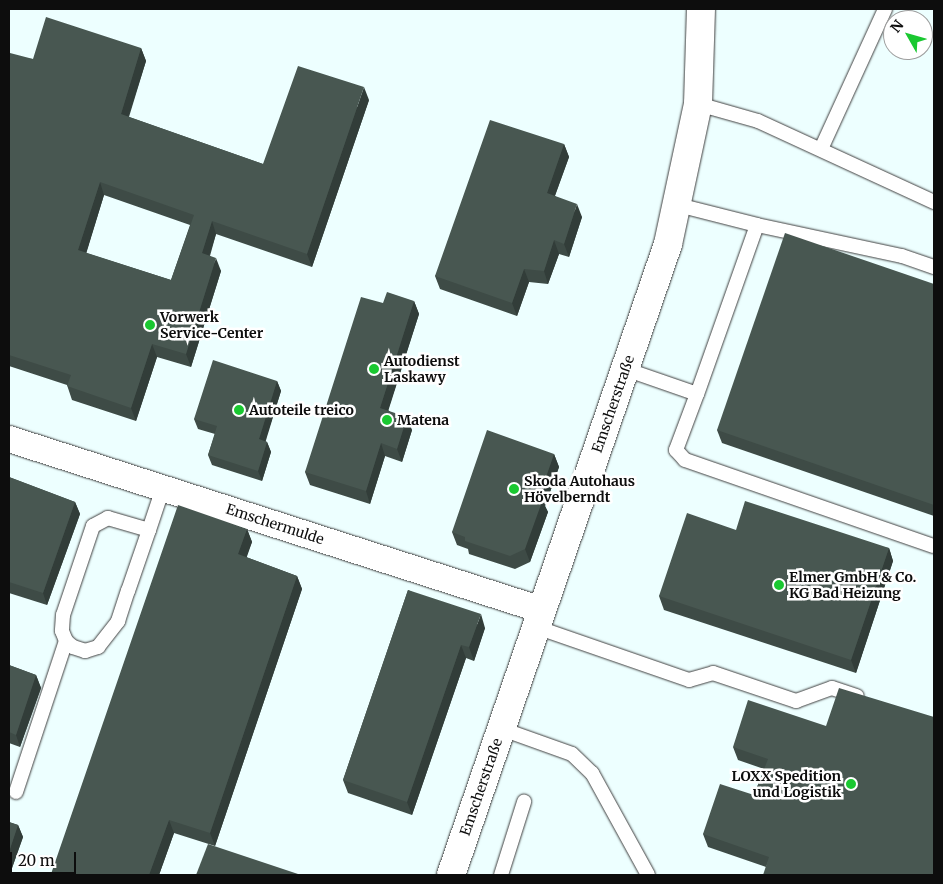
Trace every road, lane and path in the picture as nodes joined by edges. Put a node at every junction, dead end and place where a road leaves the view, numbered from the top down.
1 (701, 9) edge
2 (884, 9) edge
3 (698, 104) junction
4 (821, 149) junction
5 (934, 202) edge
6 (678, 205) junction
7 (757, 225) junction
8 (934, 267) edge
9 (626, 369) junction
10 (697, 394) junction
11 (9, 439) edge
12 (163, 488) junction
13 (149, 530) junction
14 (934, 546) edge
15 (539, 619) junction
16 (66, 641) junction
17 (867, 699) edge
18 (502, 729) junction
19 (16, 792) dead end
20 (524, 802) dead end
21 (451, 875) edge
22 (502, 875) edge
23 (648, 875) edge

1 - 3 street, Emscherstraße
2 - 4 lane
3 - 4 lane
3 - 6 street, Emscherstraße
4 - 5 lane
6 - 7 lane
6 - 9 street, Emscherstraße
7 - 8 lane
7 - 10 lane
9 - 10 lane
9 - 15 street, Emscherstraße
10 - 14 lane
11 - 12 street, Emschermulde
12 - 13 lane
12 - 15 street, Emschermulde
13 - 16 lane
13 - 16 lane
15 - 17 lane
15 - 18 street, Emscherstraße
16 - 19 lane
18 - 21 street, Emscherstraße
18 - 23 lane
20 - 22 lane

